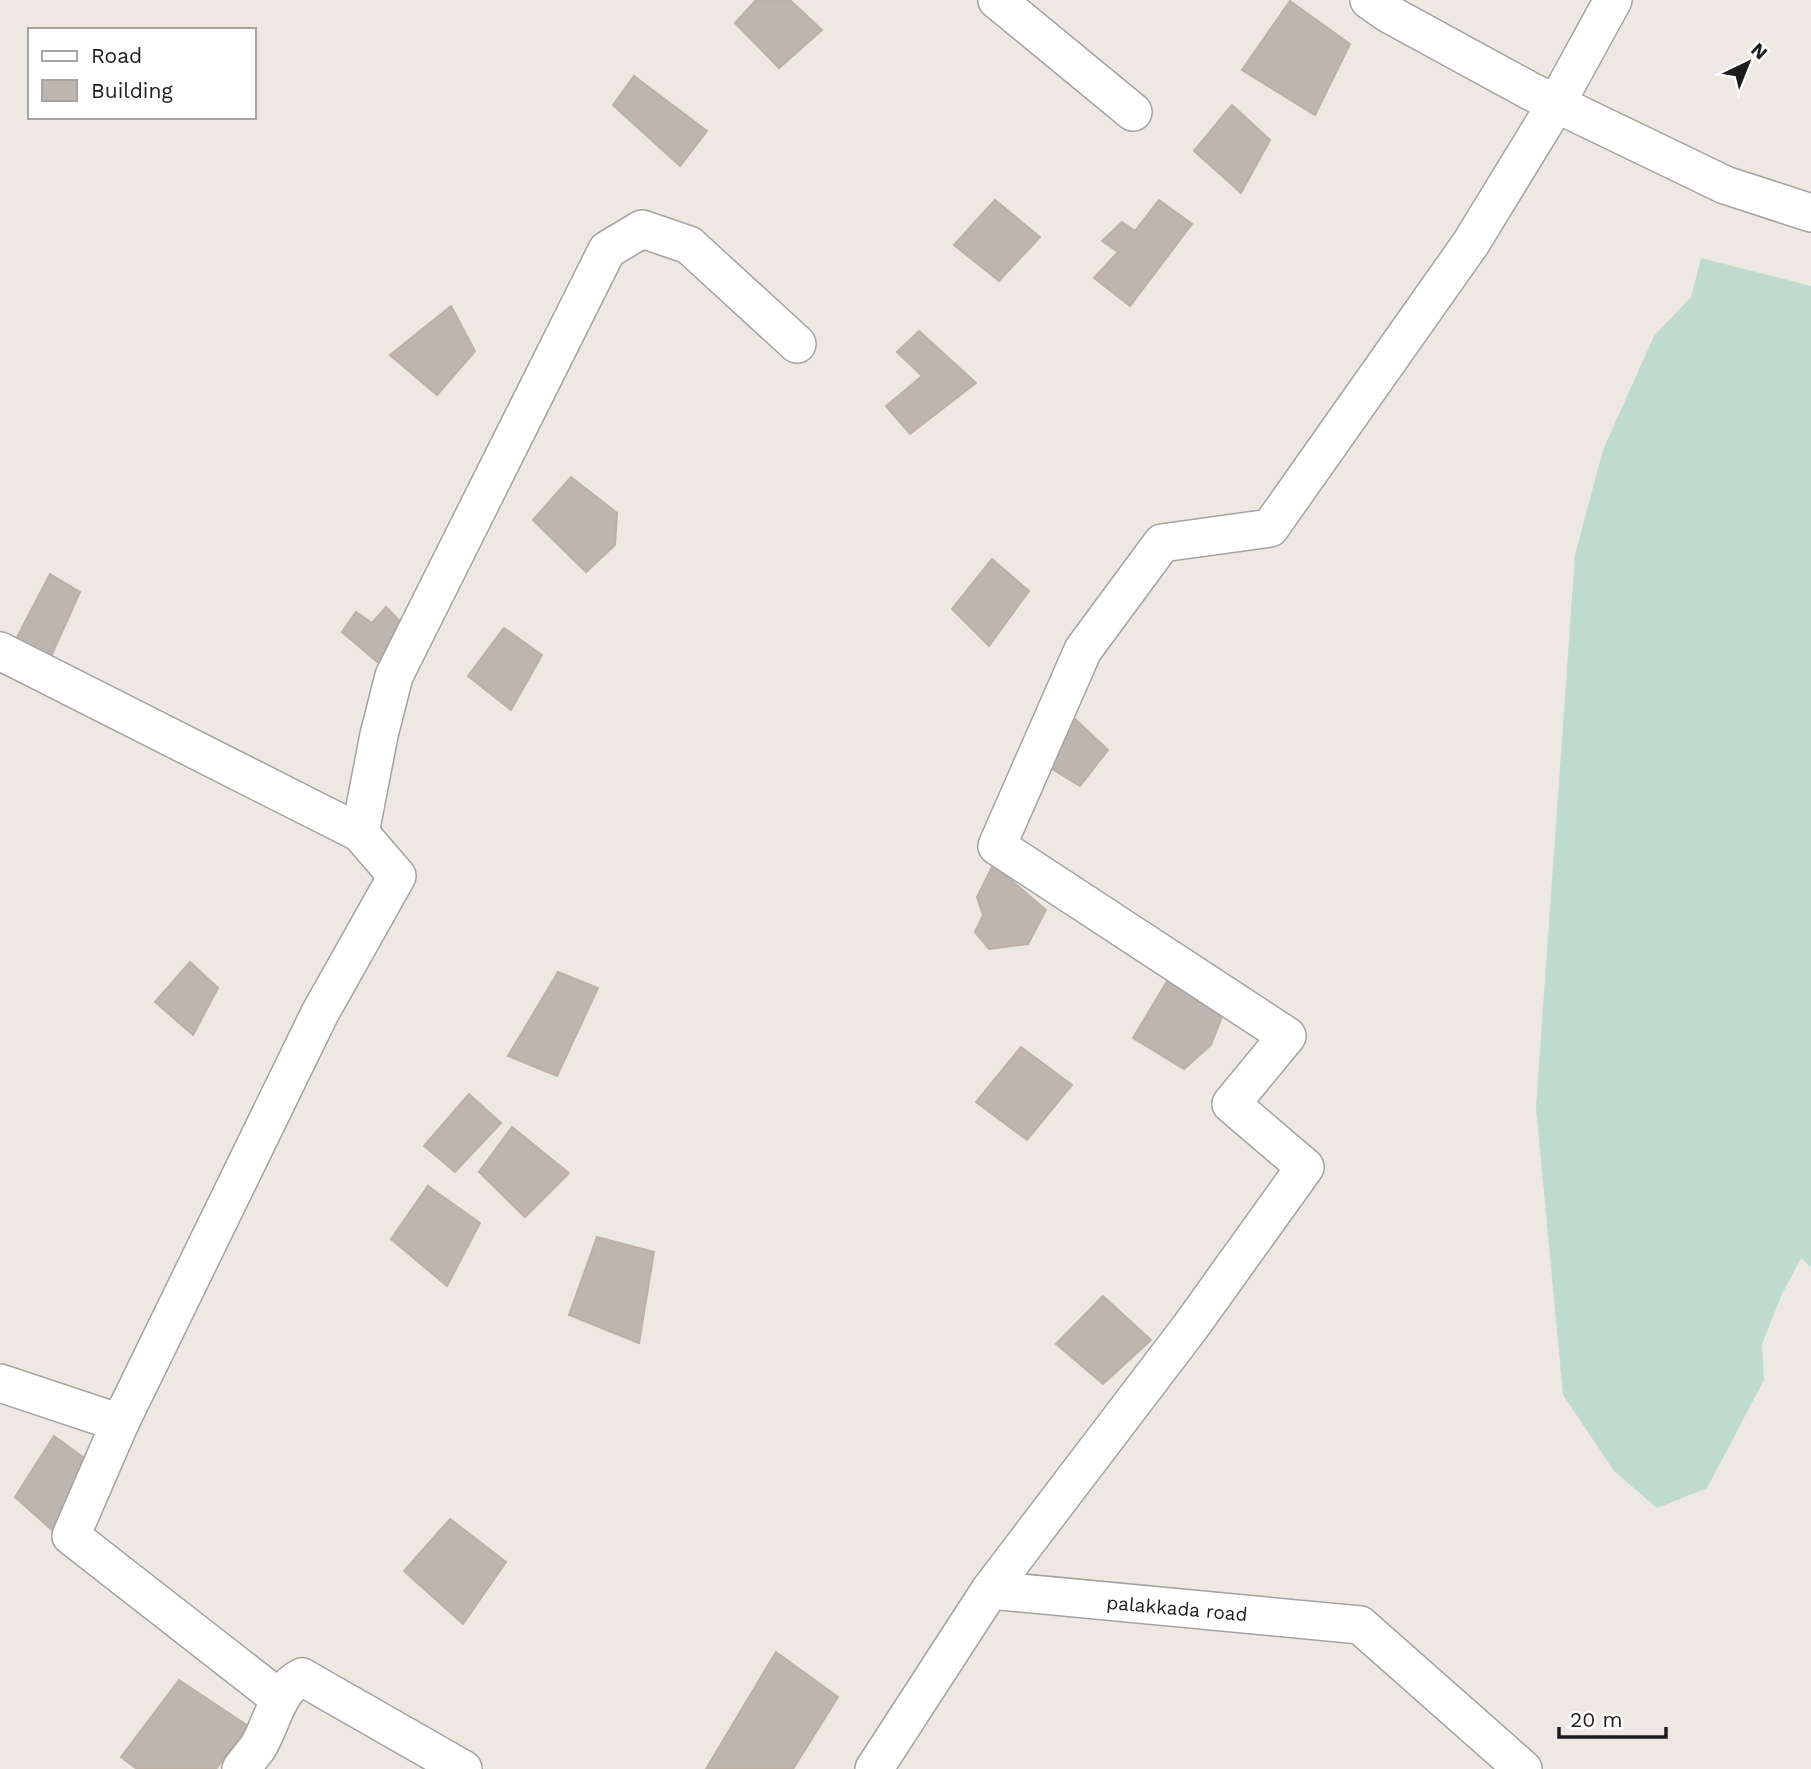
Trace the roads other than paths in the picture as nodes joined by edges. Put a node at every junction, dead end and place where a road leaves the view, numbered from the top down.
1 (997, 0) edge
2 (1369, 0) edge
3 (1614, 0) edge
4 (1556, 104) junction
5 (1133, 113) dead end
6 (1811, 213) edge
7 (797, 344) dead end
8 (0, 651) edge
9 (360, 833) junction
10 (0, 1383) edge
11 (120, 1423) junction
12 (990, 1590) junction
13 (280, 1699) junction
14 (241, 1769) edge
15 (463, 1769) edge
16 (874, 1769) edge
17 (1523, 1769) edge

1 - 5 street
2 - 4 street
3 - 4 street
4 - 6 street
4 - 12 street
7 - 9 street
8 - 9 street
9 - 11 street
10 - 11 street
11 - 13 street
12 - 16 street
12 - 17 street, palakkada road
13 - 14 street
13 - 15 street

